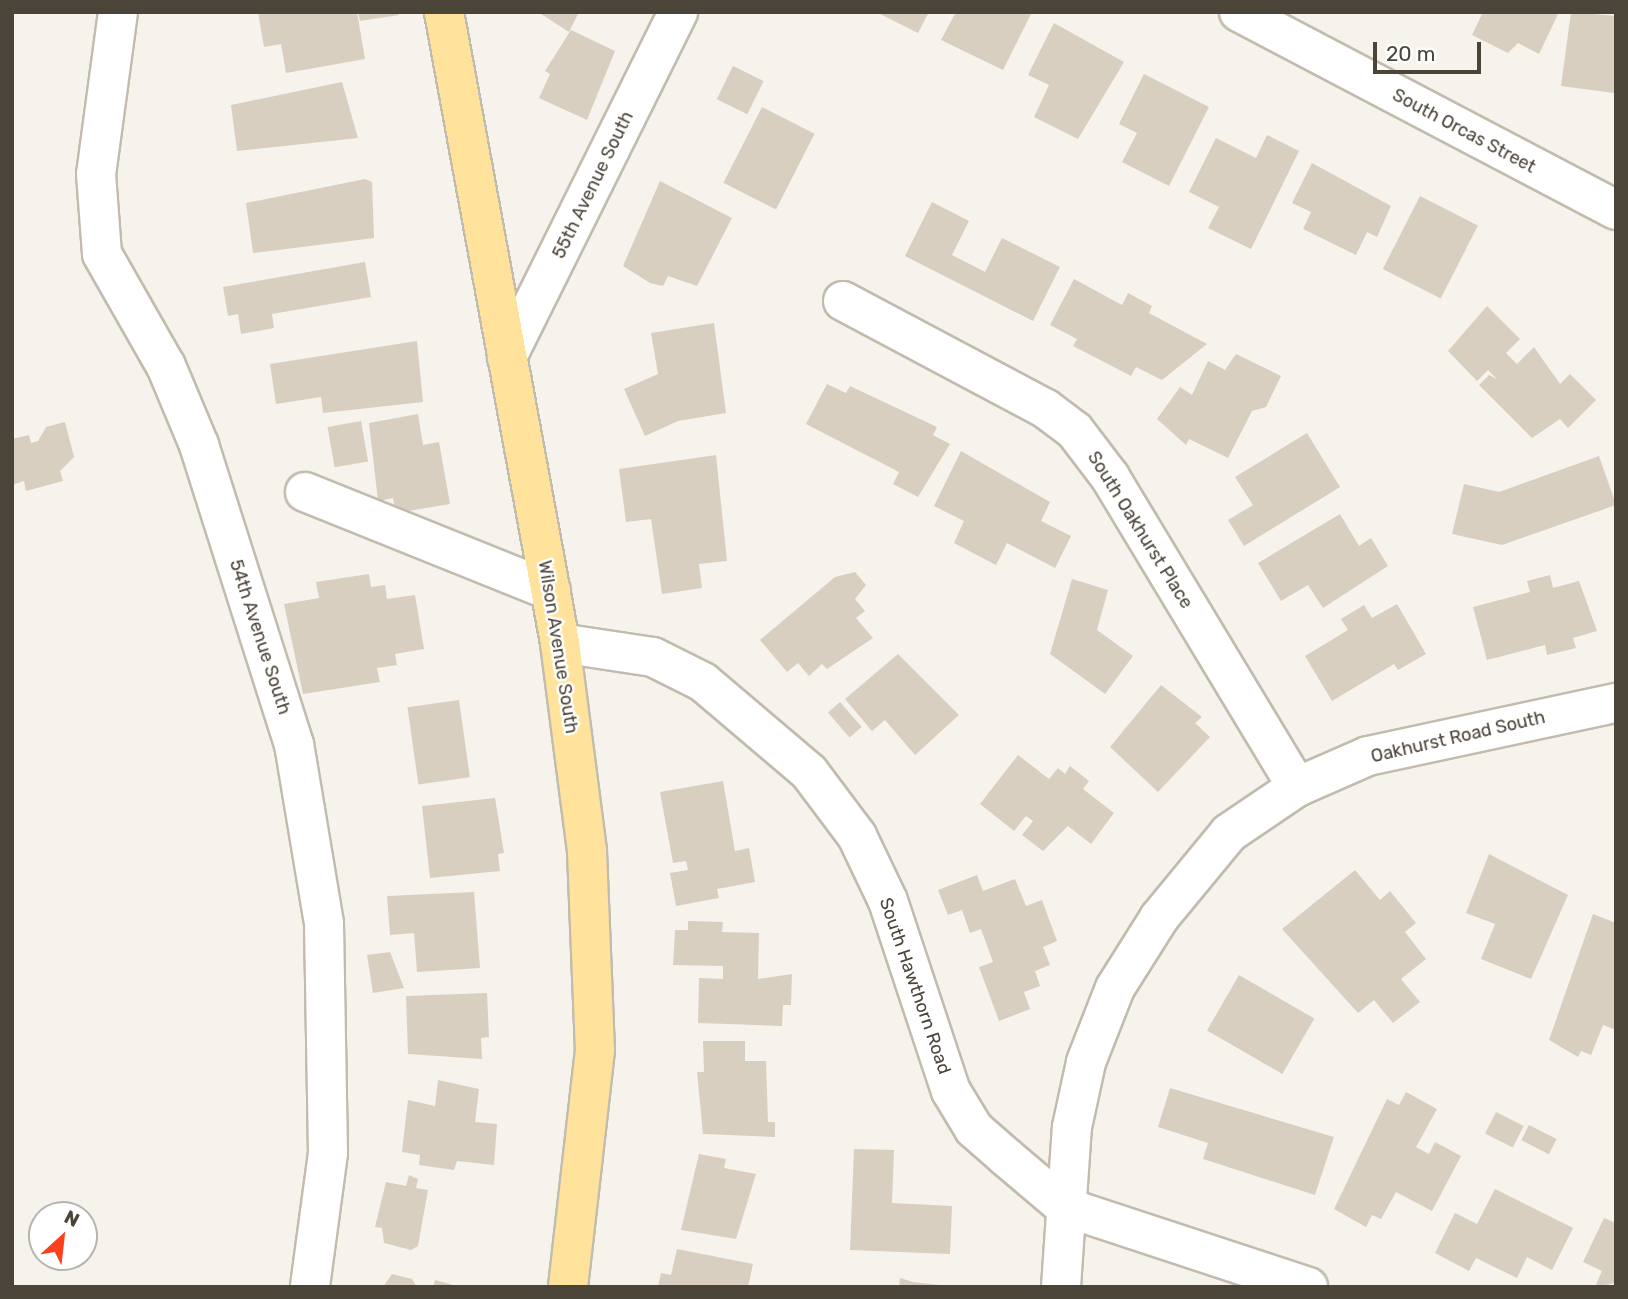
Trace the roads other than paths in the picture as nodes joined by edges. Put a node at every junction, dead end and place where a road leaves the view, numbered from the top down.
1 (118, 12) edge
2 (444, 12) edge
3 (678, 12) edge
4 (1239, 12) edge
5 (1616, 210) edge
6 (843, 301) dead end
7 (507, 357) junction
8 (305, 492) dead end
9 (551, 591) junction
10 (560, 643) junction
11 (1616, 703) edge
12 (1297, 788) junction
13 (1065, 1207) junction
14 (310, 1287) edge
15 (568, 1287) edge
16 (1061, 1287) edge
17 (1308, 1287) edge

1 - 14 street, 54th Avenue South
2 - 7 main road, Wilson Avenue South
3 - 7 street, 55th Avenue South
4 - 5 street, South Orcas Street
6 - 12 street, South Oakhurst Place
7 - 9 main road, Wilson Avenue South
8 - 9 street
9 - 10 main road, Wilson Avenue South
10 - 13 street, South Hawthorn Road
10 - 15 main road, Wilson Avenue South
11 - 12 street, Oakhurst Road South
12 - 13 street, Oakhurst Road South
13 - 16 street, Oakhurst Road South
13 - 17 street, South Hawthorn Road

